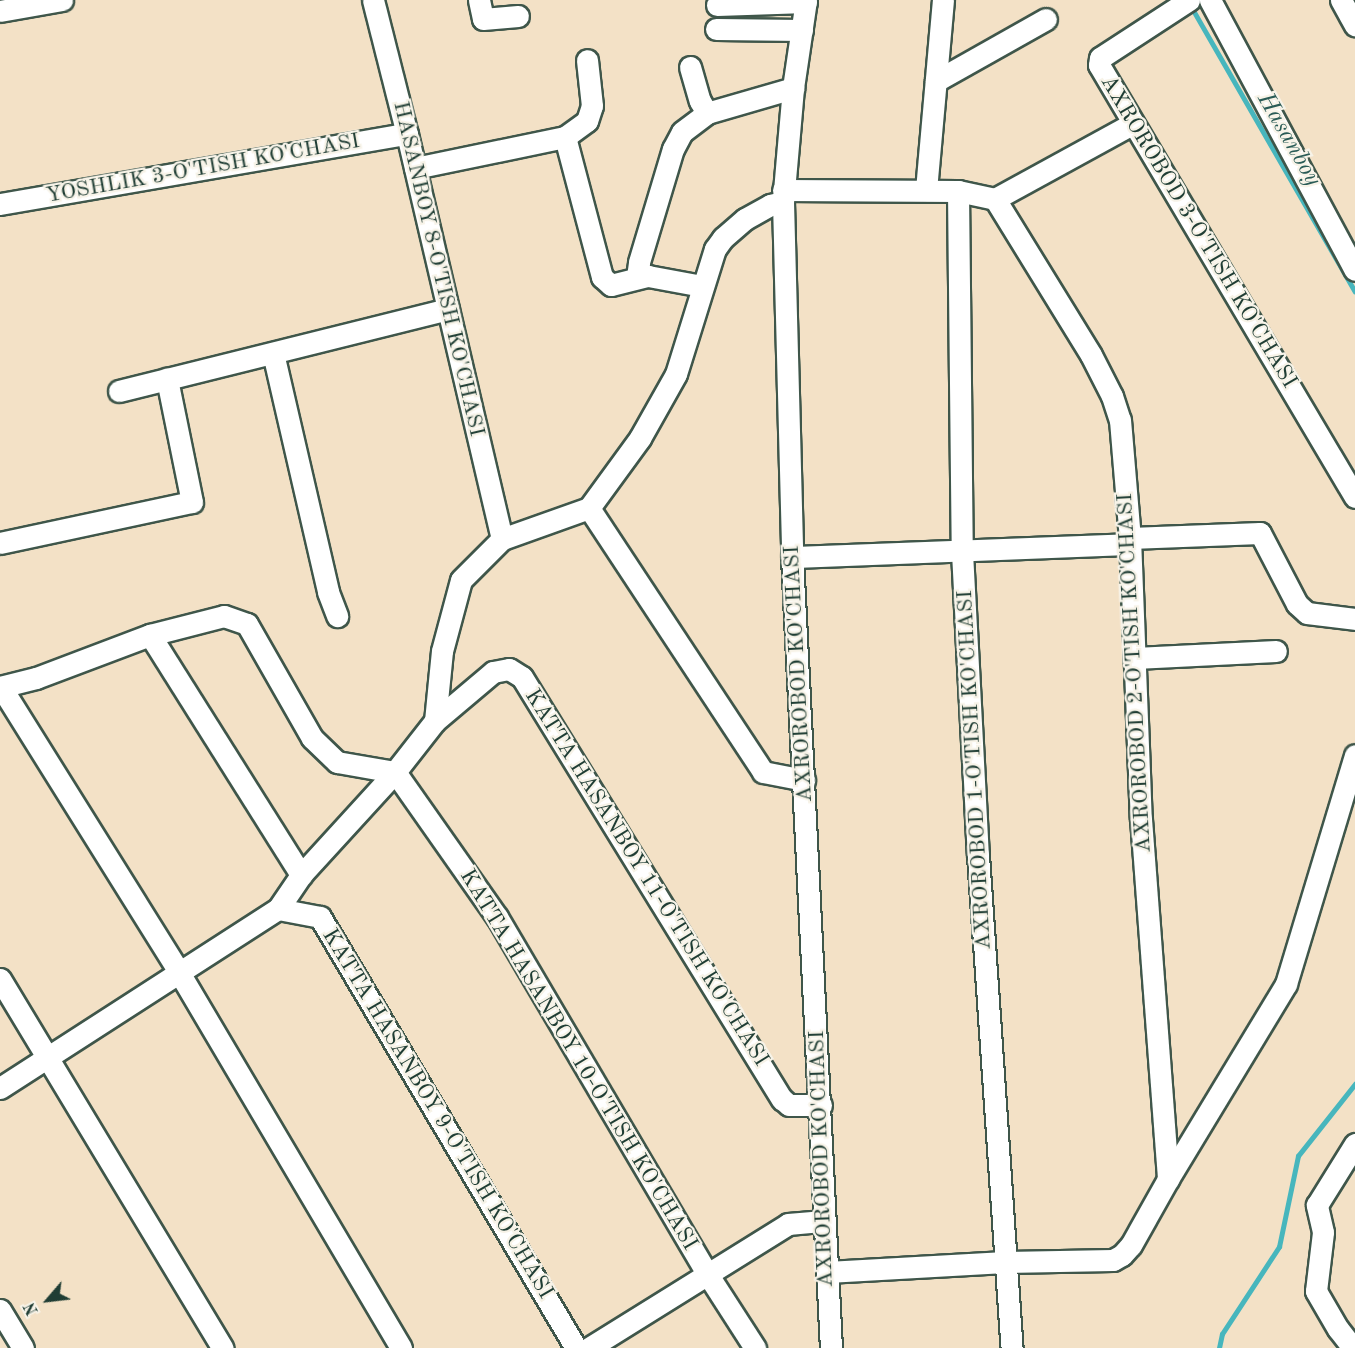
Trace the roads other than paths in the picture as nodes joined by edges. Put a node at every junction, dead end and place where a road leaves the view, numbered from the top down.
1 (62, 0) edge
2 (372, 0) edge
3 (479, 0) edge
4 (944, 0) edge
5 (1189, 0) edge
6 (1210, 0) edge
7 (1341, 0) edge
8 (806, 1) edge
9 (717, 5) dead end
10 (0, 11) edge
11 (518, 16) dead end
12 (1046, 19) dead end
13 (1355, 25) edge
14 (717, 29) dead end
15 (802, 30) junction
16 (587, 60) dead end
17 (690, 67) dead end
18 (936, 81) junction
19 (793, 88) junction
20 (708, 113) junction
21 (1132, 124) junction
22 (407, 134) junction
23 (565, 137) junction
24 (415, 168) junction
25 (926, 190) junction
26 (958, 190) junction
27 (783, 196) junction
28 (995, 199) junction
29 (0, 204) edge
30 (1355, 270) edge
31 (638, 277) junction
32 (702, 286) junction
33 (448, 309) junction
34 (273, 353) junction
35 (167, 379) junction
36 (119, 391) dead end
37 (1355, 497) edge
38 (589, 508) junction
39 (502, 539) junction
40 (1130, 541) junction
41 (0, 543) edge
42 (962, 552) junction
43 (792, 556) junction
44 (337, 616) dead end
45 (1355, 619) edge
46 (150, 635) junction
47 (1276, 651) dead end
48 (1135, 658) junction
49 (1, 687) edge
50 (435, 721) junction
51 (1355, 755) edge
52 (395, 772) junction
53 (804, 780) junction
54 (301, 875) junction
55 (278, 909) junction
56 (180, 974) junction
57 (0, 979) edge
58 (48, 1058) junction
59 (0, 1088) edge
60 (821, 1106) junction
61 (1355, 1144) edge
62 (1168, 1179) junction
63 (824, 1221) junction
64 (1005, 1262) junction
65 (827, 1272) junction
66 (708, 1275) junction
67 (0, 1310) edge
68 (23, 1348) edge
69 (223, 1348) edge
70 (401, 1348) edge
71 (576, 1348) edge
72 (589, 1348) edge
73 (755, 1348) edge
74 (831, 1348) edge
75 (1012, 1348) edge
76 (1353, 1348) edge

1 - 10 street
2 - 22 street, HASANBOY 8-O'TISH KO'CHASI
3 - 11 street
4 - 18 street
5 - 21 street, AXROROBOD 3-O'TISH KO'CHASI
6 - 30 street
7 - 13 street
8 - 9 street
8 - 15 street, AXROROBOD KO'CHASI
12 - 18 street
14 - 15 street
15 - 19 street, AXROROBOD KO'CHASI
16 - 23 street
17 - 20 street
18 - 25 street
19 - 20 street
19 - 27 street, AXROROBOD KO'CHASI
20 - 31 street
21 - 28 street
21 - 37 street, AXROROBOD 3-O'TISH KO'CHASI
22 - 24 street, HASANBOY 8-O'TISH KO'CHASI
22 - 29 street, YOSHLIK 3-O'TISH KO'CHASI
23 - 24 street
23 - 31 street
24 - 33 street, HASANBOY 8-O'TISH KO'CHASI
25 - 26 street
25 - 27 street
26 - 28 street
26 - 42 street, AXROROBOD 1-O'TISH KO'CHASI
27 - 32 street
27 - 43 street, AXROROBOD KO'CHASI
28 - 40 street, AXROROBOD 2-O'TISH KO'CHASI
31 - 32 street
32 - 38 street
33 - 34 street
33 - 39 street, HASANBOY 8-O'TISH KO'CHASI
34 - 35 street
34 - 44 street
35 - 36 street
35 - 41 street
38 - 39 street
38 - 53 street
39 - 50 street
40 - 42 street
40 - 45 street
40 - 48 street, AXROROBOD 2-O'TISH KO'CHASI
42 - 43 street
42 - 64 street, AXROROBOD 1-O'TISH KO'CHASI
43 - 53 street, AXROROBOD KO'CHASI
46 - 49 street
46 - 52 street
46 - 54 street
47 - 48 street
48 - 62 street, AXROROBOD 2-O'TISH KO'CHASI
49 - 56 street
50 - 52 street, KATTA HASANBOY 11-O'TISH KO'CHASI
50 - 60 street, KATTA HASANBOY 11-O'TISH KO'CHASI
51 - 62 street
52 - 54 street, KATTA HASANBOY 11-O'TISH KO'CHASI
52 - 66 street, KATTA HASANBOY 10-O'TISH KO'CHASI
53 - 60 street, AXROROBOD KO'CHASI
54 - 55 street, KATTA HASANBOY 11-O'TISH KO'CHASI
55 - 56 street
55 - 71 street, KATTA HASANBOY 9-O'TISH KO'CHASI
56 - 58 street
56 - 70 street
57 - 58 street
58 - 59 street
58 - 69 street
60 - 63 street, AXROROBOD KO'CHASI
61 - 76 street
62 - 64 street
63 - 65 street, AXROROBOD KO'CHASI
63 - 66 street
64 - 65 street
64 - 75 street, AXROROBOD 1-O'TISH KO'CHASI
65 - 74 street, AXROROBOD KO'CHASI
66 - 72 street
66 - 73 street, KATTA HASANBOY 10-O'TISH KO'CHASI
67 - 68 street

